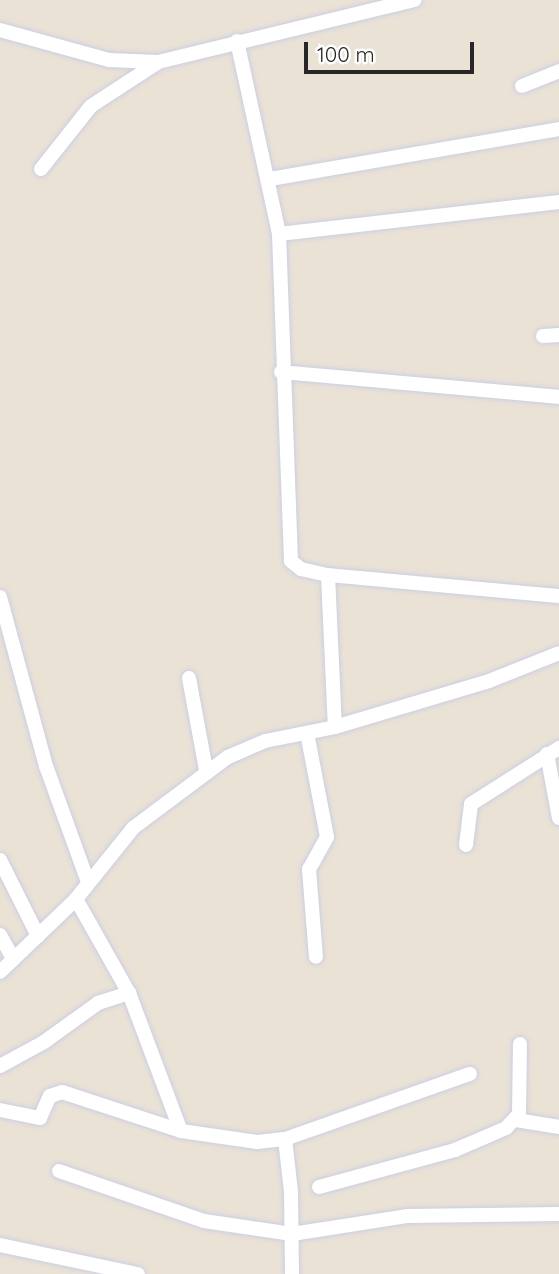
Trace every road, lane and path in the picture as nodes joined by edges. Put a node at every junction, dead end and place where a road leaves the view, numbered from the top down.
1 (415, 0) edge
2 (0, 30) edge
3 (237, 41) junction
4 (158, 62) junction
5 (559, 71) edge
6 (522, 86) dead end
7 (559, 129) edge
8 (40, 169) dead end
9 (270, 179) junction
10 (559, 202) edge
11 (279, 234) junction
12 (559, 335) edge
13 (543, 336) dead end
14 (281, 372) junction
15 (559, 397) edge
16 (328, 575) junction
17 (559, 596) edge
18 (0, 597) edge
19 (559, 653) edge
20 (189, 678) dead end
21 (335, 727) junction
22 (307, 733) junction
23 (553, 751) edge
24 (206, 770) junction
25 (559, 818) edge
26 (466, 845) dead end
27 (0, 860) edge
28 (88, 882) junction
29 (76, 899) junction
30 (0, 935) edge
31 (38, 936) junction
32 (316, 957) dead end
33 (13, 958) junction
34 (0, 972) edge
35 (129, 993) junction
36 (520, 1044) dead end
37 (0, 1066) edge
38 (470, 1074) dead end
39 (0, 1110) edge
40 (516, 1120) junction
41 (559, 1127) edge
42 (181, 1131) junction
43 (285, 1139) junction
44 (59, 1171) dead end
45 (319, 1187) dead end
46 (559, 1214) edge
47 (292, 1234) junction
48 (0, 1245) edge
49 (138, 1274) edge
50 (292, 1274) edge

1 - 3 street
2 - 4 street
3 - 4 street
3 - 9 street
4 - 8 street
5 - 6 street
7 - 9 street
9 - 11 street
10 - 11 street
11 - 14 street
12 - 13 street
14 - 15 street
14 - 16 street
16 - 17 street
16 - 21 street
18 - 28 street
19 - 21 street
20 - 24 street
21 - 22 street
22 - 24 street
22 - 32 street
23 - 25 street
23 - 26 street
24 - 28 street
27 - 31 street
28 - 29 street
29 - 31 street
29 - 35 street
30 - 33 street
31 - 33 street
33 - 34 street
35 - 37 street
35 - 42 street
36 - 40 street
38 - 43 street
39 - 42 street
40 - 41 street
40 - 45 street
42 - 43 street
43 - 47 street
44 - 47 street
46 - 47 street
47 - 50 street
48 - 49 street

